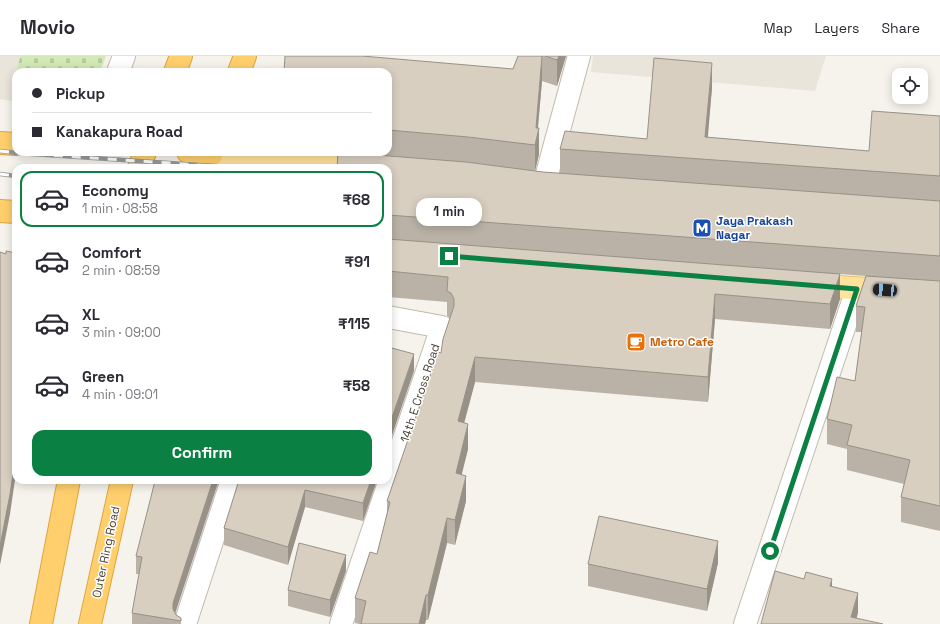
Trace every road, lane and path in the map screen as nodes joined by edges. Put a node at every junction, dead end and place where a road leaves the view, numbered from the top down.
1 (124, 56) edge
2 (181, 56) edge
3 (245, 56) edge
4 (579, 56) edge
5 (120, 68) edge
6 (176, 68) edge
7 (240, 68) edge
8 (0, 143) edge
9 (12, 144) edge
10 (209, 158) edge
11 (309, 164) edge
12 (521, 182) edge
13 (552, 186) joint
14 (794, 284) edge
15 (857, 289) junction
16 (940, 294) edge
17 (392, 318) edge
18 (392, 476) edge
19 (68, 484) edge
20 (121, 484) edge
21 (231, 484) edge
22 (389, 484) edge
23 (42, 624) edge
24 (90, 624) edge
25 (185, 624) edge
26 (342, 624) edge
27 (745, 624) edge

1 - 5 street
2 - 6 highway
3 - 7 highway
4 - 13 street
8 - 9 highway
10 - 11 main road
12 - 13 main road
14 - 15 main road
15 - 16 main road
15 - 27 street
17 - 18 street, 14th E Cross Road
19 - 23 highway
20 - 24 highway, Outer Ring Road
21 - 25 street
22 - 26 street, 14th E Cross Road

